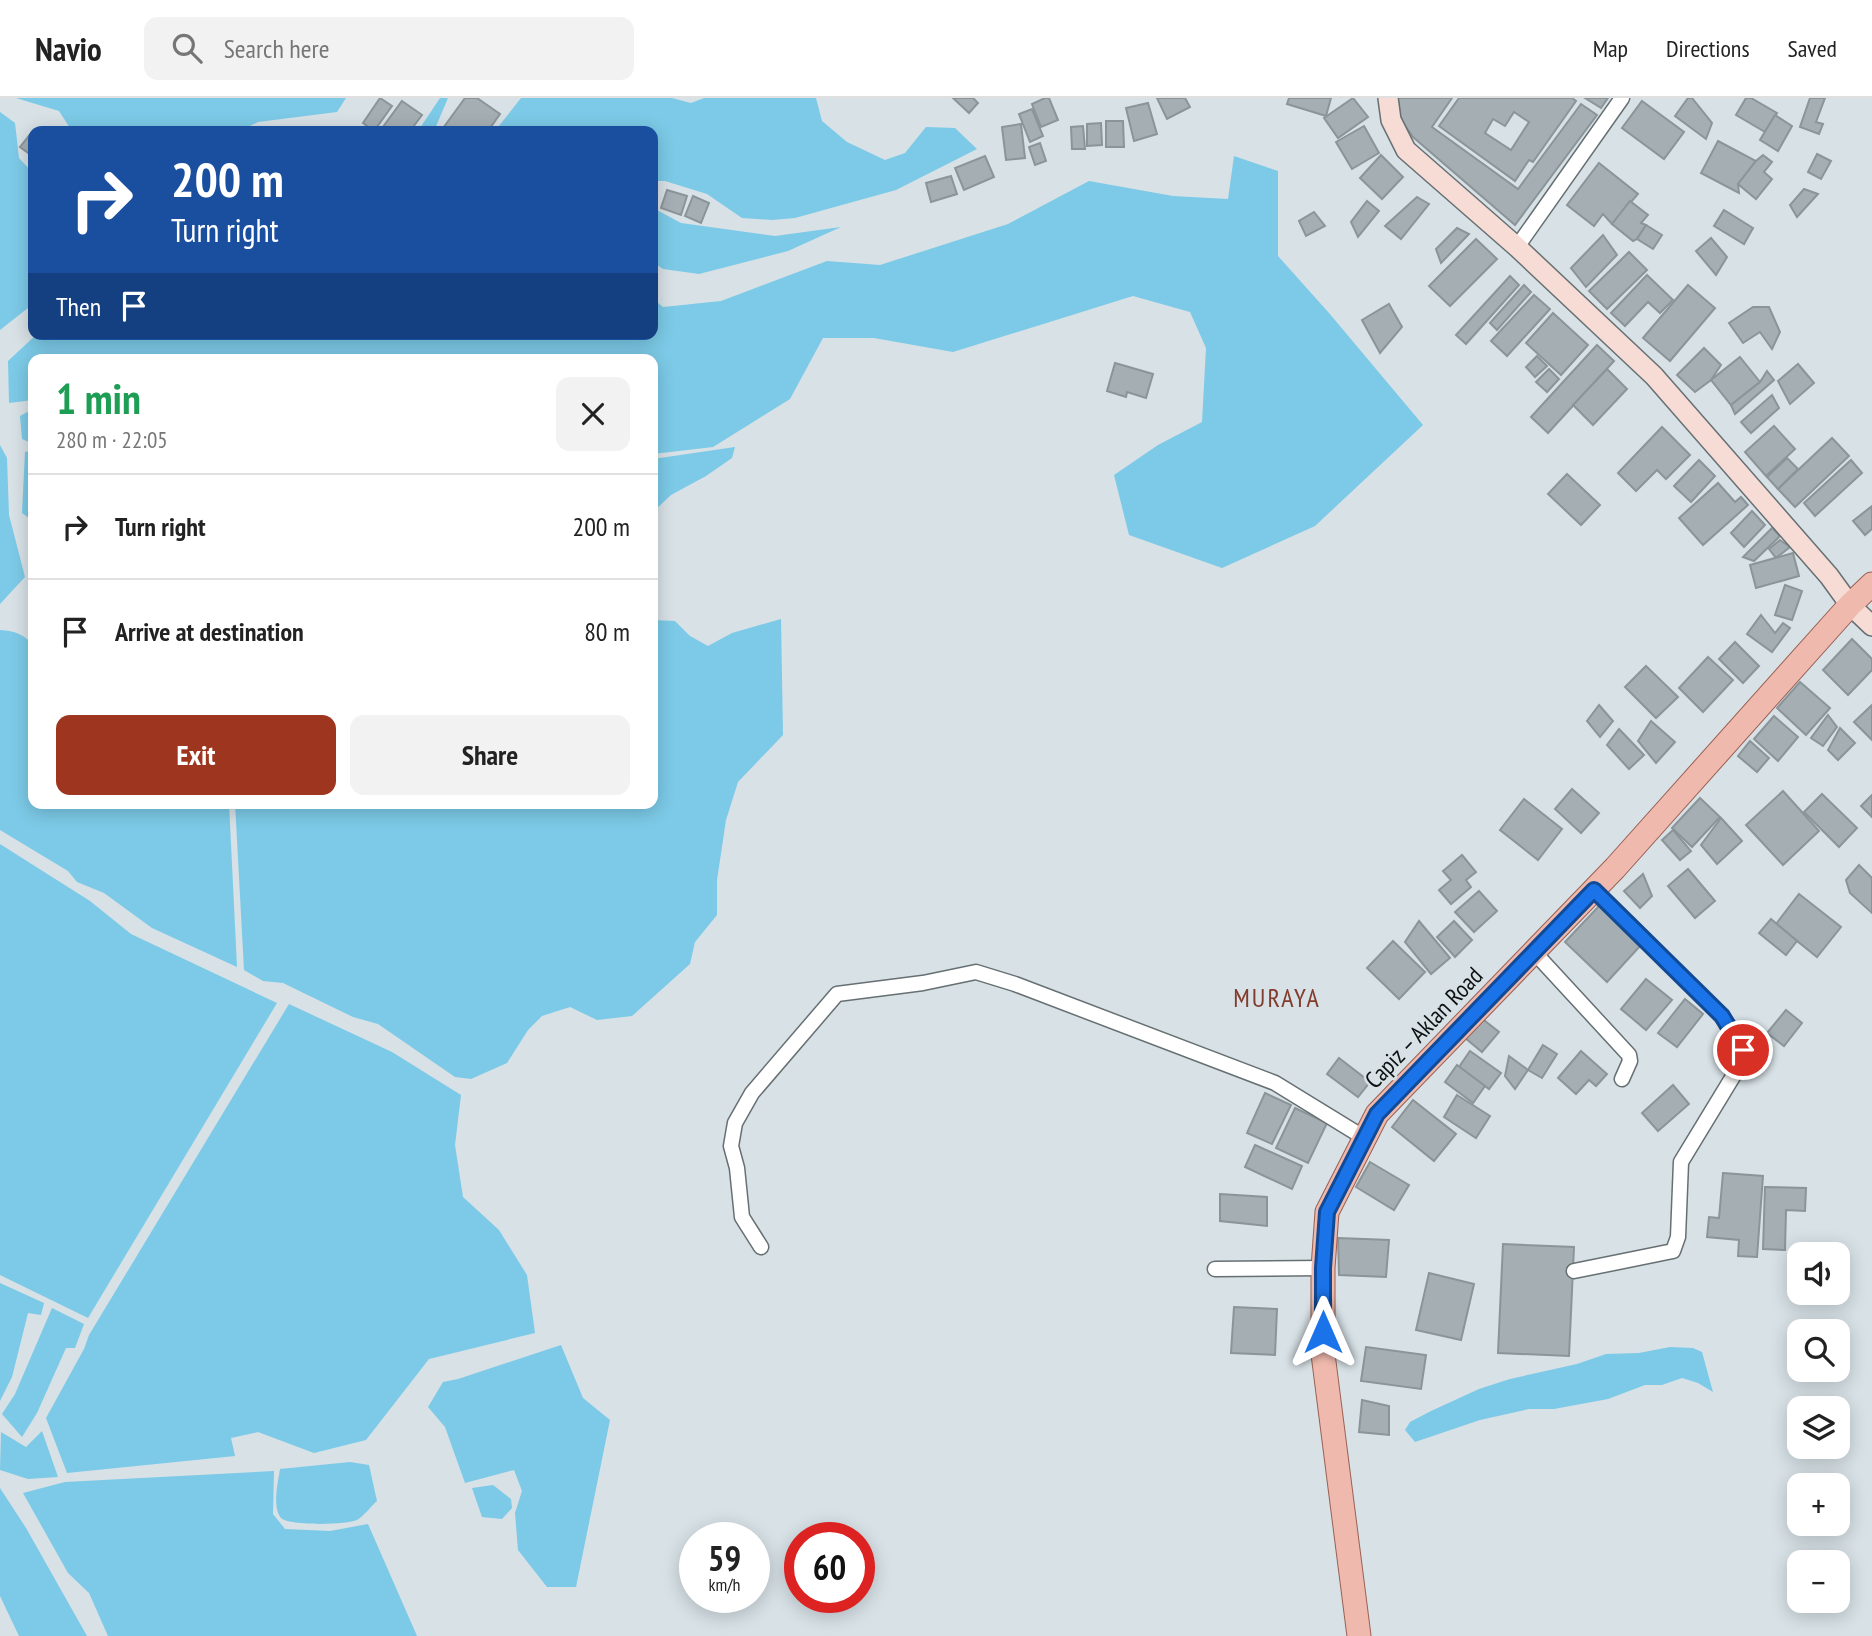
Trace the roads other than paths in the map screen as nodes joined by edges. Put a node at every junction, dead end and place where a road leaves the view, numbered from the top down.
1 (1388, 98) edge
2 (1622, 98) edge
3 (1517, 247) junction
4 (1872, 584) edge
5 (1850, 605) junction
6 (1872, 626) edge
7 (1594, 890) junction
8 (1534, 952) junction
9 (1622, 1079) dead end
10 (1363, 1137) junction
11 (761, 1247) dead end
12 (1323, 1268) junction
13 (1215, 1269) dead end
14 (1574, 1271) dead end
15 (1359, 1636) edge

1 - 3 main road
2 - 3 street
3 - 5 main road
4 - 5 main road, Capiz – Aklan Road
5 - 6 main road
5 - 7 main road, Capiz – Aklan Road
7 - 8 main road, Capiz – Aklan Road
7 - 14 street
8 - 9 street
8 - 10 main road, Capiz – Aklan Road
10 - 11 street
10 - 12 main road, Capiz – Aklan Road
12 - 13 street
12 - 15 main road, Capiz – Aklan Road

